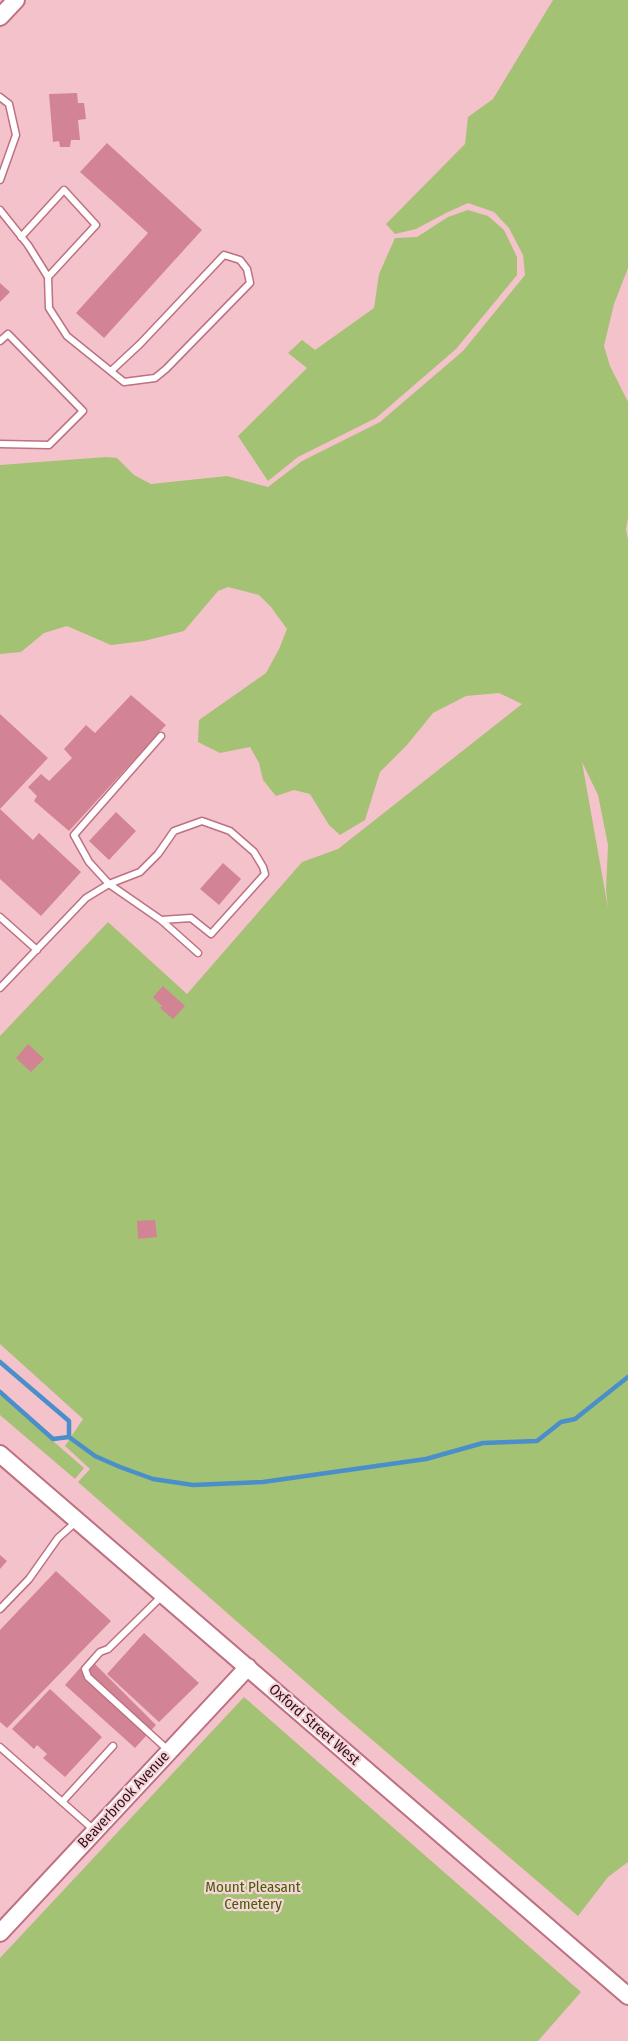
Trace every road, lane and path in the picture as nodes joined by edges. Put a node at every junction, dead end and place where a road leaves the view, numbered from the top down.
1 (16, 0) edge
2 (0, 17) edge
3 (0, 97) edge
4 (0, 180) edge
5 (0, 210) edge
6 (21, 237) junction
7 (48, 277) junction
8 (0, 341) edge
9 (111, 371) junction
10 (0, 444) edge
11 (161, 736) dead end
12 (109, 884) junction
13 (0, 917) edge
14 (161, 920) junction
15 (37, 950) junction
16 (198, 953) dead end
17 (0, 988) edge
18 (0, 1454) edge
19 (77, 1520) junction
20 (164, 1595) junction
21 (0, 1609) edge
22 (248, 1667) junction
23 (113, 1746) dead end
24 (0, 1748) edge
25 (169, 1752) junction
26 (62, 1802) junction
27 (95, 1831) junction
28 (0, 1933) edge
29 (628, 1996) edge

1 - 2 main road
3 - 4 lane
5 - 6 lane
6 - 7 lane
6 - 7 lane
7 - 9 lane
8 - 10 lane
9 - 9 lane
11 - 12 lane
12 - 14 lane
12 - 14 lane
12 - 15 lane
13 - 15 lane
14 - 16 lane
15 - 17 lane
18 - 19 main road, Oxford Street West
19 - 20 main road, Oxford Street West
19 - 21 lane
20 - 22 main road, Oxford Street West
20 - 25 lane
22 - 25 main road, Beaverbrook Avenue
22 - 29 main road, Oxford Street West
23 - 26 lane
24 - 26 lane
25 - 27 main road, Beaverbrook Avenue
26 - 27 lane
27 - 28 main road, Beaverbrook Avenue

